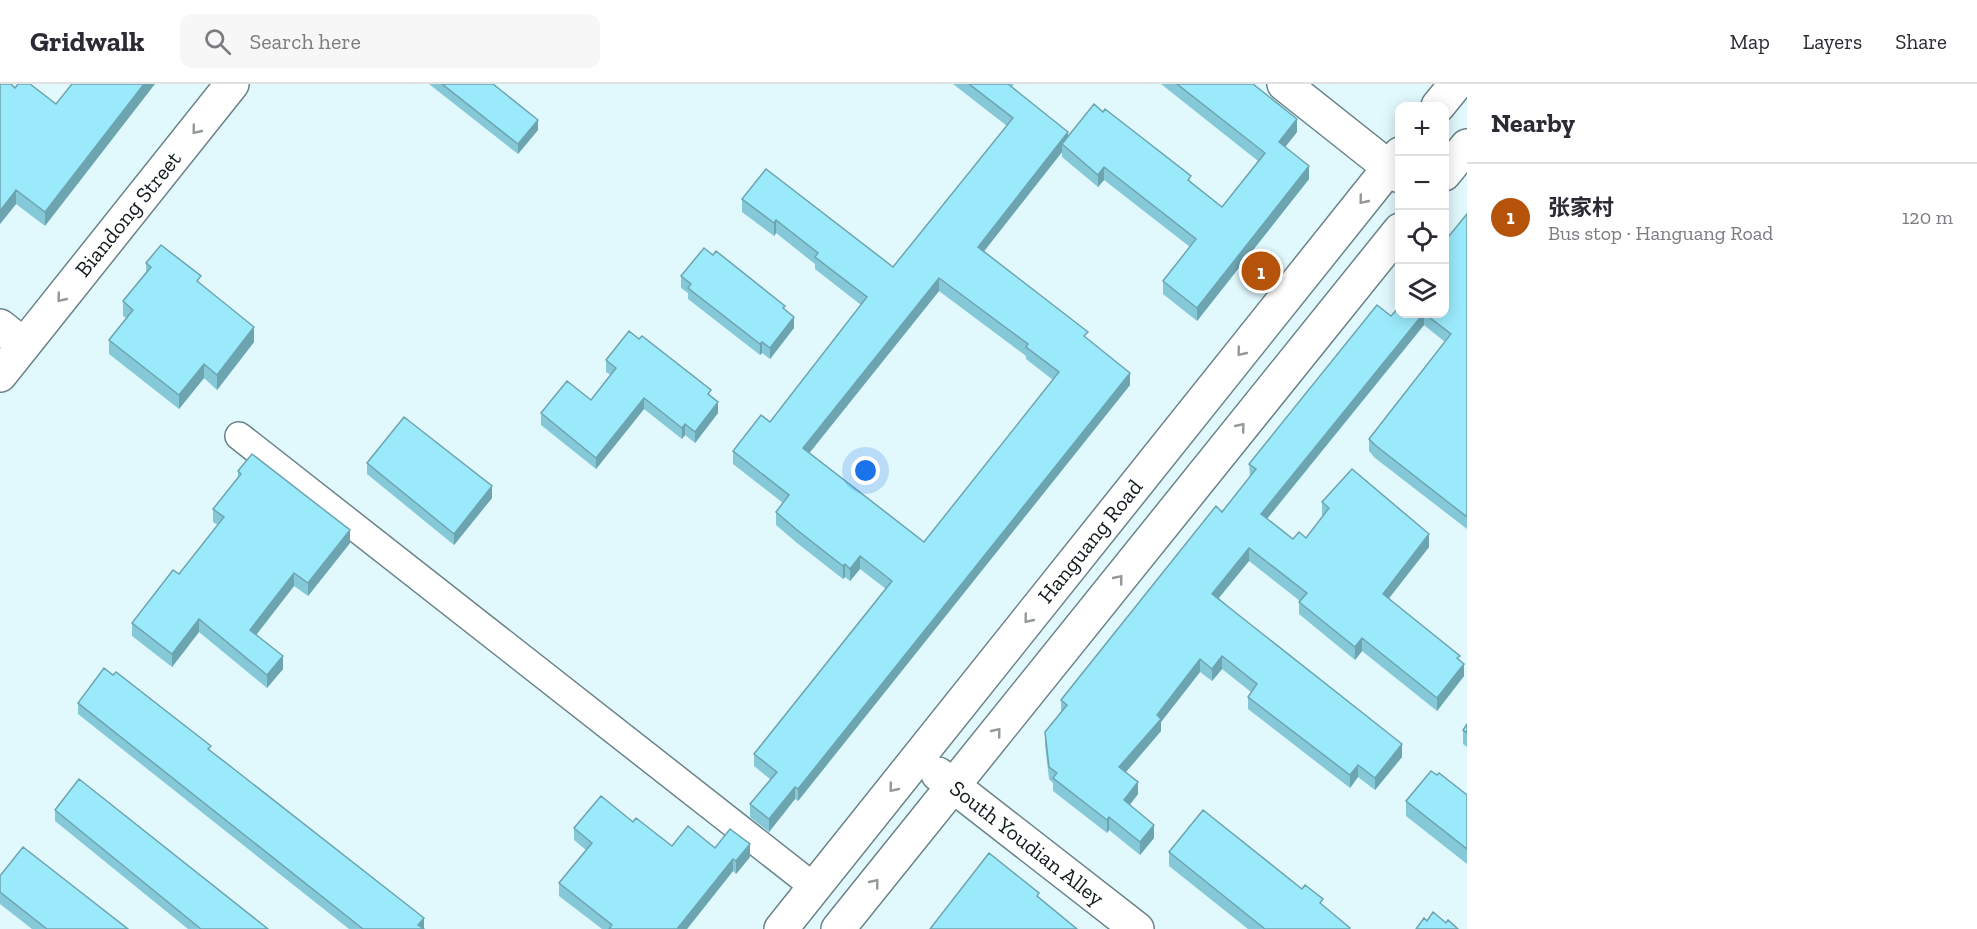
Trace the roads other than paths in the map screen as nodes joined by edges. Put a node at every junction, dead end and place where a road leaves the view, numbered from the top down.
1 (232, 84) edge
2 (1284, 84) edge
3 (1456, 84) edge
4 (1441, 102) edge
5 (1467, 146) edge
6 (1395, 165) edge
7 (1395, 167) edge
8 (1449, 168) edge
9 (1395, 236) edge
10 (12, 336) edge
11 (0, 375) edge
12 (239, 436) dead end
13 (917, 758) junction
14 (954, 786) junction
15 (814, 887) junction
16 (781, 929) edge
17 (838, 929) edge
18 (1137, 929) edge

1 -> 10 main road, Biandong Street
2 - 6 main road
3 - 4 main road
5 - 8 main road
7 -> 13 main road, Hanguang Road
14 -> 9 main road, Hanguang Road
10 - 11 main road, Biandong Street
12 - 15 street
13 - 14 main road, South Youdian Alley
13 -> 15 main road, Hanguang Road
17 -> 14 main road, Hanguang Road
14 - 18 main road, South Youdian Alley
15 - 16 main road, Hanguang Road

